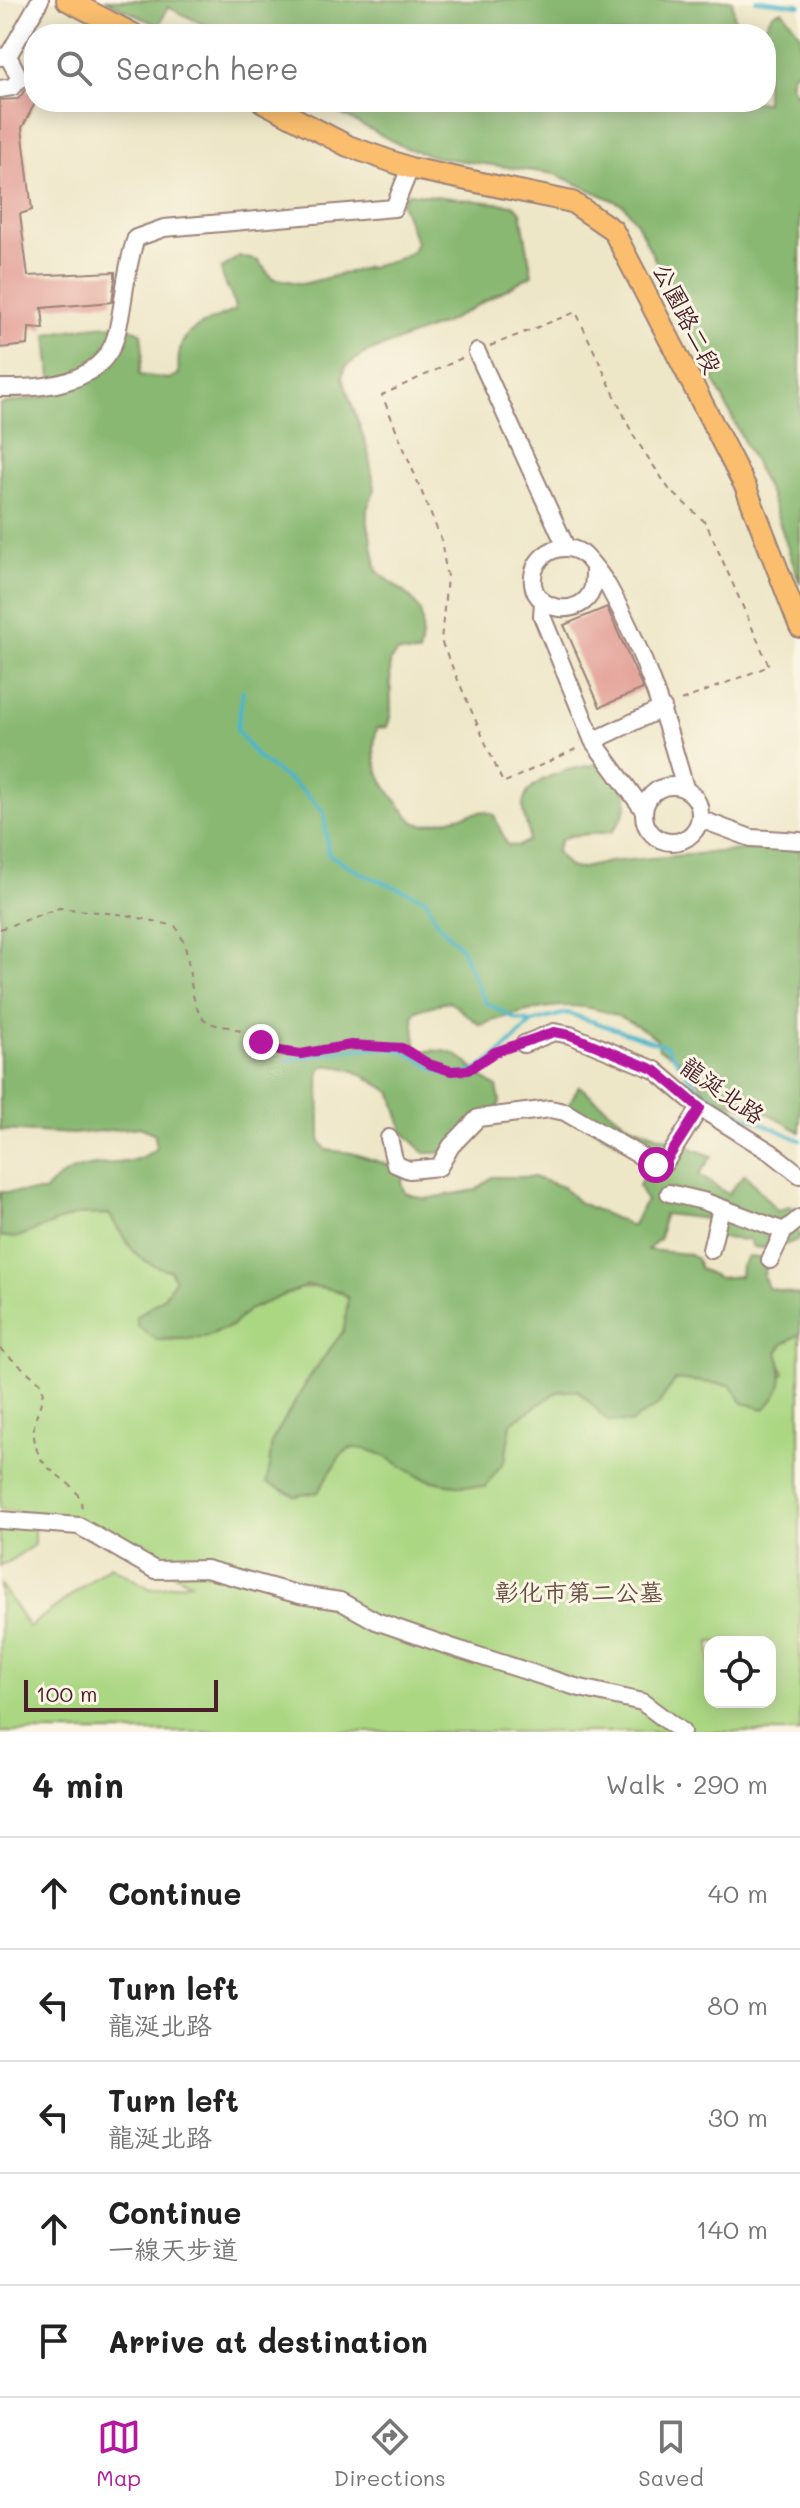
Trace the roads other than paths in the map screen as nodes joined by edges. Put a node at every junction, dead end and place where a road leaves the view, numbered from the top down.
1 (40, 0) edge
2 (67, 0) edge
3 (25, 24) edge
4 (114, 24) edge
5 (24, 25) edge
6 (4, 56) edge
7 (0, 89) edge
8 (282, 112) edge
9 (410, 168) junction
10 (477, 352) road end
11 (0, 388) edge
12 (566, 547) junction
13 (594, 571) junction
14 (543, 602) junction
15 (800, 627) edge
16 (663, 708) junction
17 (593, 741) junction
18 (685, 788) junction
19 (643, 809) junction
20 (700, 819) junction
21 (800, 841) edge
22 (524, 1044) road end
23 (700, 1108) junction
24 (389, 1138) dead end
25 (800, 1175) edge
26 (669, 1193) dead end
27 (721, 1208) junction
28 (800, 1218) edge
29 (784, 1231) junction
30 (711, 1250) dead end
31 (770, 1260) dead end
32 (0, 1520) edge
33 (682, 1732) edge

1 - 3 street
2 - 4 main road
5 - 6 street
6 - 7 street
8 - 9 main road, 公園路二段
9 - 11 street
9 - 15 main road, 公園路二段
10 - 12 street
12 - 13 street
12 - 14 street
13 - 14 street
13 - 16 street
14 - 17 street
16 - 17 street
16 - 18 street
17 - 19 street
18 - 19 street
18 - 20 street
19 - 20 street
20 - 21 street
22 - 23 street, 龍涎北路
23 - 24 street
23 - 25 street, 龍涎北路
26 - 27 street
27 - 29 street
27 - 30 street
28 - 29 street
29 - 31 street
32 - 33 street

